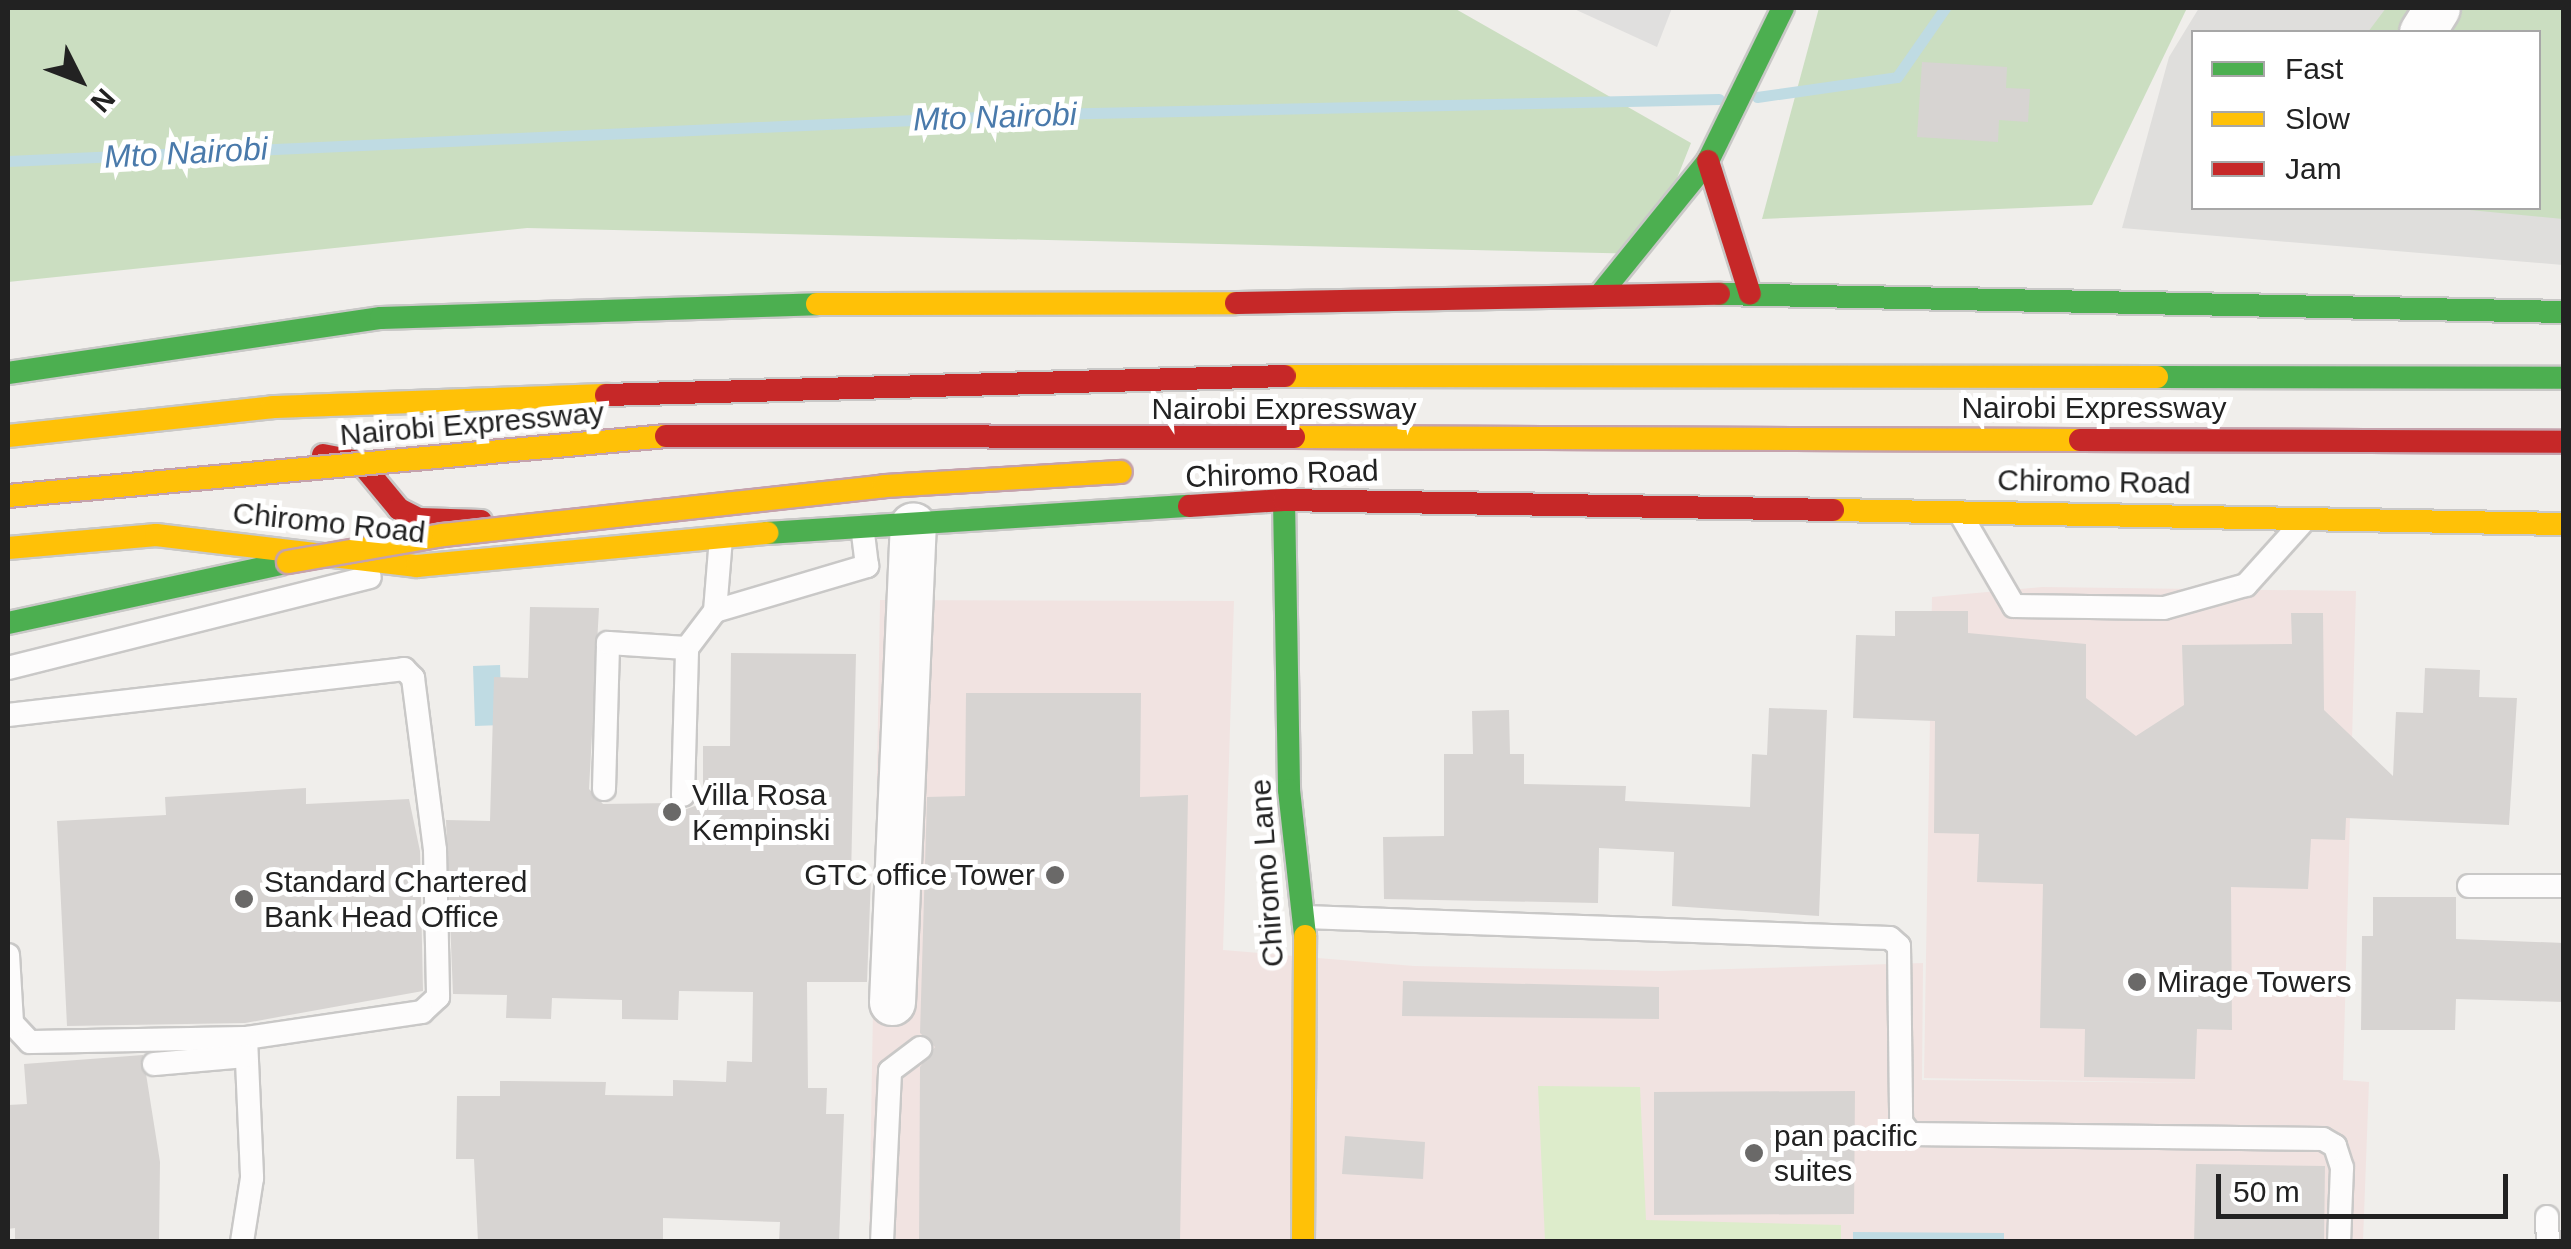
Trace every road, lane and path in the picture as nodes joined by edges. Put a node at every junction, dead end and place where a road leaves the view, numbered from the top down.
1 (1754, 8) edge
2 (2437, 8) edge
3 (1781, 12) edge
4 (2423, 30) edge
5 (1713, 151) junction
6 (1602, 292) junction
7 (1750, 294) junction
8 (2564, 312) edge
9 (8, 373) edge
10 (2564, 378) edge
11 (8, 436) edge
12 (1658, 442) junction
13 (2564, 442) edge
14 (1266, 464) dead end
15 (48, 466) dead end
16 (1149, 470) dead end
17 (8, 496) edge
18 (1284, 500) junction
19 (1958, 509) junction
20 (2307, 517) junction
21 (2564, 524) edge
22 (913, 525) junction
23 (823, 528) junction
24 (862, 528) junction
25 (721, 537) junction
26 (8, 548) edge
27 (417, 566) junction
28 (715, 611) junction
29 (8, 624) edge
30 (687, 648) junction
31 (8, 668) edge
32 (8, 715) edge
33 (604, 789) dead end
34 (682, 795) dead end
35 (2470, 886) dead end
36 (2564, 886) edge
37 (1306, 917) junction
38 (8, 955) edge
39 (892, 1002) dead end
40 (246, 1047) junction
41 (920, 1048) dead end
42 (154, 1064) dead end
43 (2546, 1216) dead end
44 (242, 1242) edge
45 (882, 1242) edge
46 (1304, 1242) edge
47 (2338, 1242) edge
48 (2548, 1242) edge

1 - 3 lane
2 - 4 street
3 - 5 main road
5 - 6 main road
5 - 7 main road
6 - 7 main road
6 - 9 main road
7 - 8 main road
10 - 11 main road, Nairobi Expressway
12 - 13 main road, Nairobi Expressway, bridge
12 - 14 main road, bridge
12 - 17 main road, Nairobi Expressway, bridge
15 - 23 main road
16 - 29 main road, bridge
18 - 19 main road, Chiromo Road
18 - 22 main road, Chiromo Road
18 - 37 main road, Chiromo Lane
19 - 20 main road, Chiromo Road
19 - 20 lane
20 - 21 main road, Chiromo Road
22 - 24 main road, Chiromo Road
22 - 39 street
23 - 24 main road, Chiromo Road
23 - 25 main road, Chiromo Road
24 - 28 lane
25 - 27 main road, Chiromo Road
25 - 28 lane
26 - 27 main road, Chiromo Road
27 - 31 lane
28 - 30 lane
30 - 33 lane
30 - 34 lane
32 - 40 lane
35 - 36 lane
37 - 46 main road, Chiromo Lane
37 - 47 lane
38 - 40 lane
40 - 42 lane
40 - 44 lane
41 - 45 lane
43 - 48 lane

